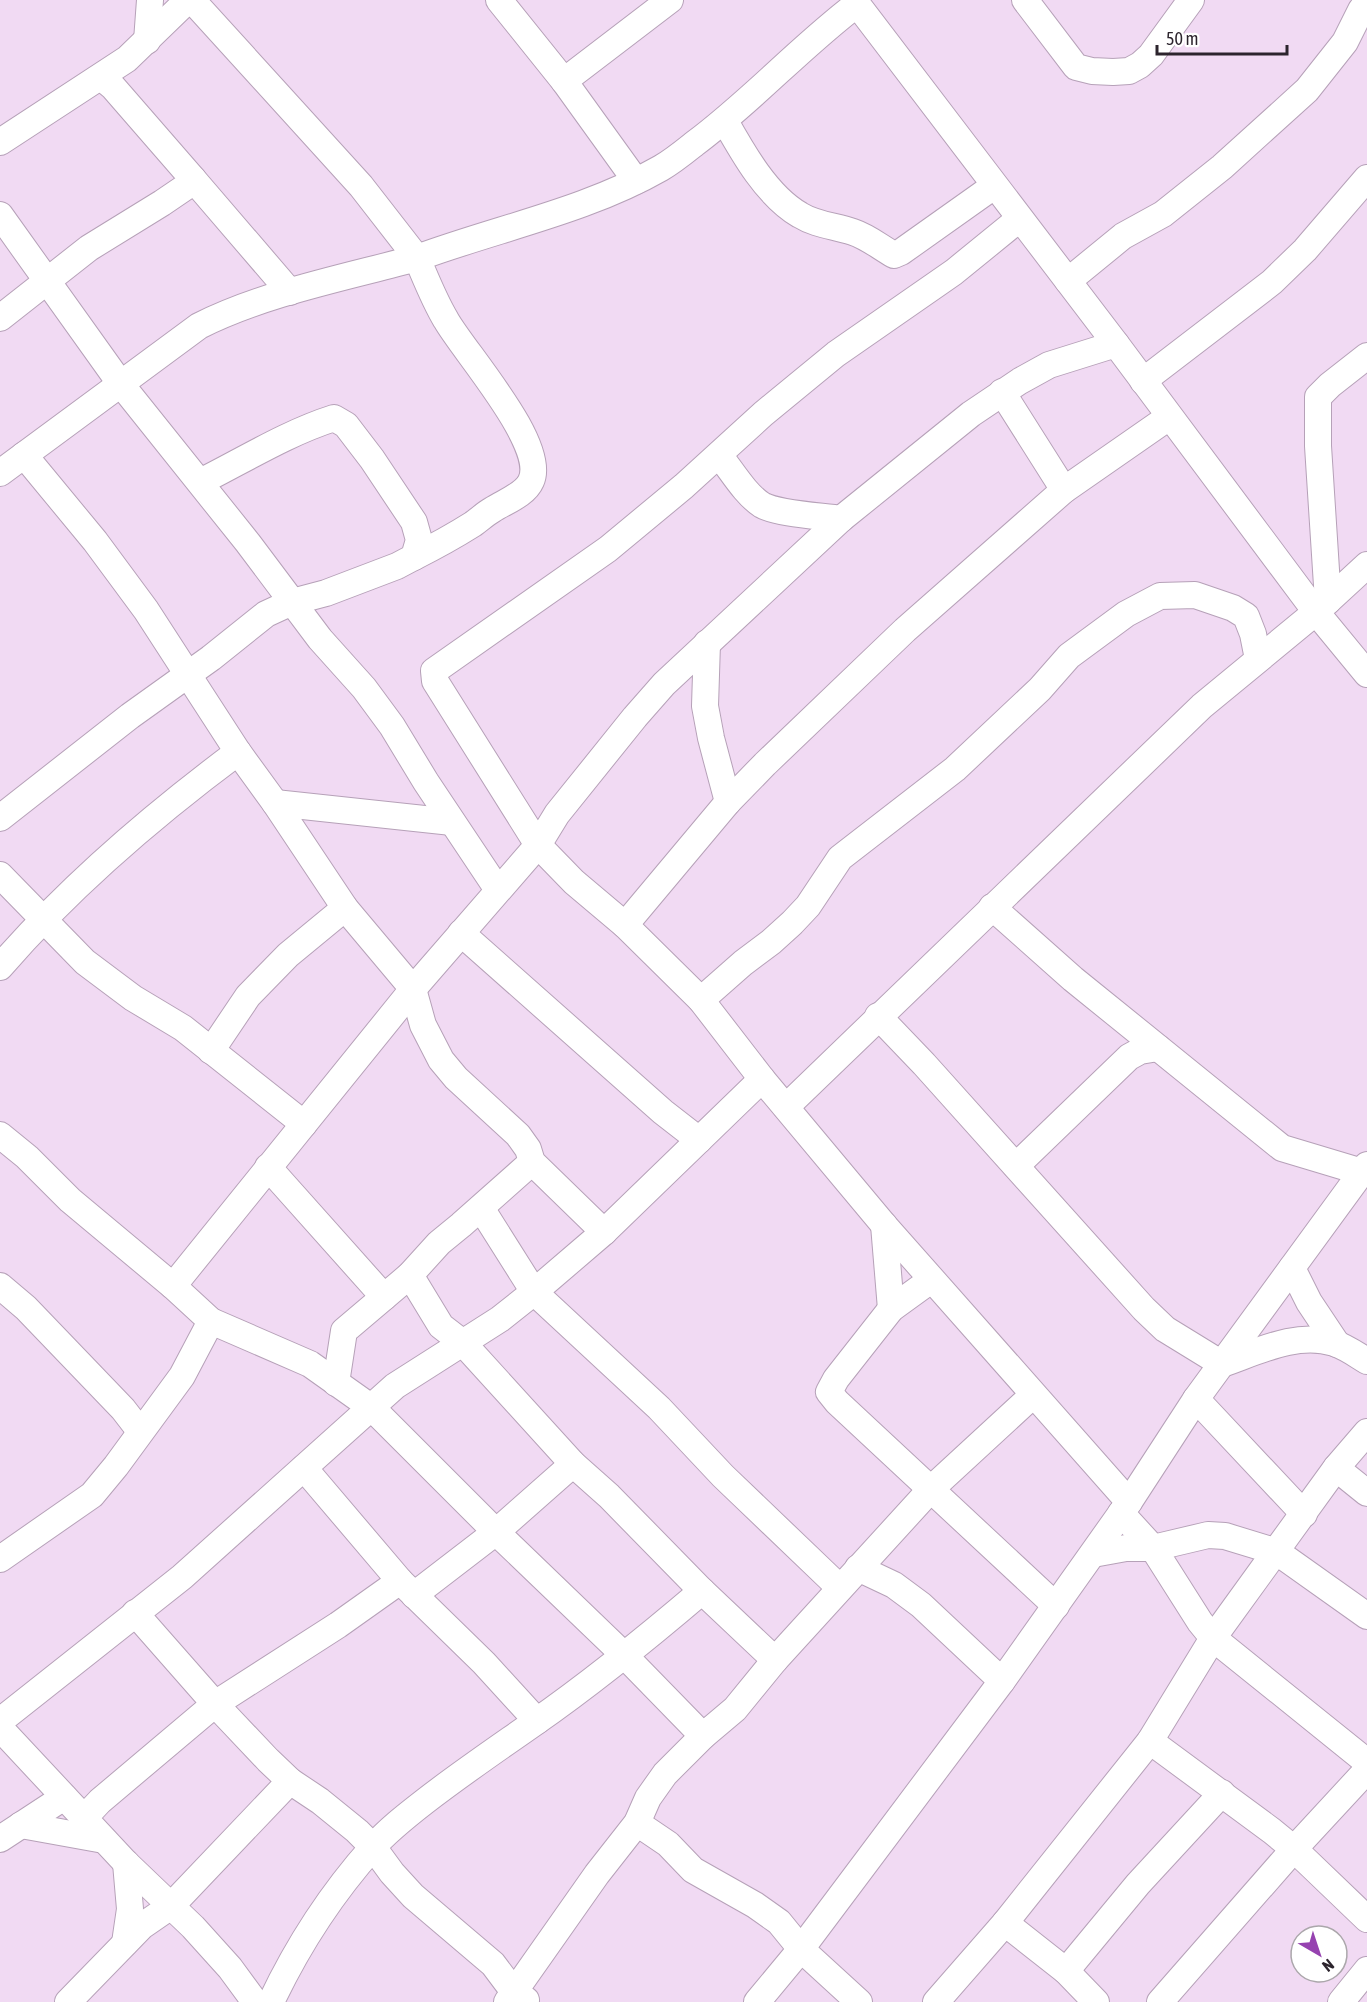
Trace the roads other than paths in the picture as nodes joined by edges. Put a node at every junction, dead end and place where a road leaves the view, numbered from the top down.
1 (150, 0) edge
2 (188, 0) edge
3 (192, 0) edge
4 (499, 0) edge
5 (669, 0) edge
6 (1025, 0) edge
7 (1191, 0) edge
8 (856, 2) edge
9 (1367, 2) edge
10 (147, 41) junction
11 (101, 76) junction
12 (564, 81) junction
13 (725, 121) junction
14 (0, 142) edge
15 (1367, 178) edge
16 (193, 179) junction
17 (636, 181) junction
18 (994, 186) junction
19 (0, 215) edge
20 (1019, 219) junction
21 (417, 258) junction
22 (1068, 280) junction
23 (47, 281) junction
24 (290, 292) junction
25 (0, 318) edge
26 (1116, 344) junction
27 (1367, 356) edge
28 (1143, 381) junction
29 (120, 383) junction
30 (1002, 392) junction
31 (1169, 417) junction
32 (24, 455) junction
33 (719, 455) junction
34 (0, 473) edge
35 (200, 482) junction
36 (1064, 490) junction
37 (841, 519) junction
38 (414, 557) junction
39 (1367, 565) edge
40 (341, 587) junction
41 (292, 602) junction
42 (1322, 606) junction
43 (320, 639) junction
44 (707, 643) junction
45 (1355, 645) edge
46 (1258, 659) junction
47 (186, 674) junction
48 (1367, 674) edge
49 (238, 752) junction
50 (728, 802) junction
51 (275, 803) junction
52 (4, 807) edge
53 (452, 822) junction
54 (538, 845) junction
55 (0, 874) edge
56 (498, 890) junction
57 (992, 907) junction
58 (345, 908) junction
59 (45, 918) junction
60 (625, 925) junction
61 (461, 933) junction
62 (0, 967) edge
63 (413, 989) junction
64 (701, 1000) junction
65 (878, 1016) junction
66 (1158, 1048) junction
67 (211, 1051) junction
68 (762, 1079) junction
69 (786, 1107) junction
70 (304, 1124) junction
71 (0, 1135) edge
72 (699, 1140) junction
73 (532, 1162) junction
74 (1016, 1166) junction
75 (268, 1167) junction
76 (1365, 1169) edge
77 (481, 1208) junction
78 (884, 1225) junction
79 (604, 1232) junction
80 (1292, 1268) junction
81 (410, 1275) junction
82 (931, 1280) junction
83 (0, 1286) edge
84 (173, 1286) junction
85 (534, 1292) junction
86 (384, 1297) junction
87 (891, 1310) junction
88 (211, 1321) junction
89 (463, 1343) junction
90 (1337, 1344) junction
91 (1367, 1361) edge
92 (1222, 1364) junction
93 (336, 1383) junction
94 (1033, 1395) junction
95 (1196, 1399) junction
96 (372, 1408) junction
97 (140, 1431) junction
98 (1367, 1432) edge
99 (573, 1464) junction
100 (304, 1468) junction
101 (1336, 1468) junction
102 (931, 1489) junction
103 (1367, 1493) edge
104 (1125, 1508) junction
105 (1304, 1514) junction
106 (496, 1532) junction
107 (1153, 1548) junction
108 (1277, 1552) junction
109 (1093, 1554) junction
110 (0, 1558) edge
111 (858, 1568) junction
112 (407, 1588) junction
113 (840, 1588) junction
114 (702, 1591) junction
115 (1056, 1606) junction
116 (135, 1613) junction
117 (1367, 1616) edge
118 (1214, 1638) junction
119 (625, 1656) junction
120 (774, 1660) junction
121 (1002, 1681) junction
122 (215, 1704) junction
123 (0, 1721) edge
124 (537, 1721) junction
125 (0, 1728) edge
126 (703, 1736) junction
127 (1150, 1741) junction
128 (1367, 1762) edge
129 (1367, 1770) edge
130 (290, 1781) junction
131 (1222, 1793) junction
132 (64, 1797) junction
133 (84, 1818) junction
134 (637, 1823) junction
135 (11, 1832) edge
136 (104, 1840) junction
137 (373, 1847) junction
138 (1294, 1849) junction
139 (126, 1863) junction
140 (171, 1906) junction
141 (1367, 1919) edge
142 (1005, 1923) junction
143 (125, 1943) junction
144 (801, 1949) junction
145 (1367, 1970) edge
146 (1066, 1971) junction
147 (83, 1997) edge
148 (517, 1999) edge
149 (255, 2002) edge
150 (271, 2002) edge
151 (757, 2002) edge
152 (859, 2002) edge
153 (936, 2002) edge
154 (1096, 2002) edge
155 (1160, 2002) edge
156 (1341, 2002) edge

1 - 10 street
2 - 10 street
3 - 21 street
4 - 12 street
5 - 12 street
6 - 7 street
8 - 13 street
8 - 18 street
9 - 22 street
10 - 11 street
11 - 14 street
11 - 16 street
12 - 17 street
13 - 17 street
13 - 18 street
15 - 28 street
16 - 23 street
16 - 24 street
17 - 21 street
18 - 20 street
19 - 23 street
20 - 22 street
20 - 33 street
21 - 24 street
21 - 38 street
22 - 26 street
23 - 25 street
23 - 29 street
24 - 29 street
26 - 28 street
26 - 30 street
27 - 42 street
28 - 31 street
29 - 32 street
29 - 35 street
30 - 36 street
30 - 37 street
31 - 36 street
31 - 42 street
32 - 34 street
32 - 47 street
33 - 37 street
33 - 54 street
35 - 38 street
35 - 41 street
36 - 50 street
37 - 44 street
38 - 40 street
39 - 42 street
40 - 41 street
40 - 43 street
41 - 43 street
41 - 47 street
42 - 45 street
42 - 46 street
43 - 53 street
44 - 50 street
44 - 54 street
45 - 48 street
46 - 57 street
46 - 64 street
47 - 49 street
47 - 52 street
49 - 51 street
49 - 59 street
50 - 60 street
51 - 53 street
51 - 58 street
53 - 56 street
54 - 56 street
54 - 60 street
55 - 59 street
56 - 61 street
57 - 65 street
57 - 66 street
58 - 63 street
58 - 67 street
59 - 62 street
59 - 67 street
60 - 64 street
61 - 63 street
61 - 72 street
63 - 70 street
63 - 73 street
64 - 68 street
65 - 69 street
65 - 74 street
66 - 74 street
66 - 76 street
67 - 70 street
68 - 69 street
68 - 72 street
69 - 78 street
70 - 75 street
71 - 84 street
72 - 79 street
73 - 77 street
73 - 79 street
74 - 92 street
75 - 84 street
75 - 86 street
76 - 80 street
77 - 81 street
77 - 85 street
78 - 82 street
78 - 87 street
79 - 85 street
80 - 90 street
80 - 92 street
81 - 86 street
81 - 89 street
82 - 87 street
82 - 94 street
83 - 97 street
84 - 88 street
85 - 89 street
85 - 113 street
86 - 93 street
87 - 102 street
88 - 93 street
88 - 97 street
89 - 96 street
89 - 99 street
90 - 91 street
90 - 92 street
92 - 95 street
93 - 96 street
94 - 102 street
94 - 104 street
95 - 104 street
95 - 105 street
96 - 100 street
96 - 106 street
97 - 110 street
98 - 101 street
99 - 106 street
99 - 114 street
100 - 112 street
100 - 116 street
101 - 103 street
101 - 105 street
102 - 111 street
102 - 115 street
104 - 107 street
104 - 109 street
105 - 108 street
106 - 112 street
106 - 119 street
107 - 108 street
107 - 109 street
107 - 118 street
108 - 117 street
108 - 118 street
109 - 115 street
111 - 113 street
111 - 121 street
112 - 122 street
112 - 124 street
113 - 120 street
114 - 119 street
114 - 120 street
115 - 121 street
116 - 122 street
116 - 123 street
118 - 127 street
118 - 128 street
119 - 124 street
119 - 126 street
120 - 126 street
121 - 144 street
122 - 130 street
122 - 133 street
124 - 137 street
125 - 132 street
126 - 134 street
127 - 131 street
127 - 142 street
129 - 138 street
130 - 137 street
130 - 140 street
131 - 138 street
131 - 146 street
132 - 133 street
132 - 135 street
133 - 136 street
134 - 144 street
134 - 148 street
135 - 136 street
136 - 139 street
137 - 148 street
137 - 150 street
138 - 141 street
138 - 155 street
139 - 140 street
139 - 143 street
140 - 143 street
140 - 149 street
142 - 146 street
142 - 153 street
143 - 147 street
144 - 151 street
144 - 152 street
145 - 156 street
146 - 154 street

